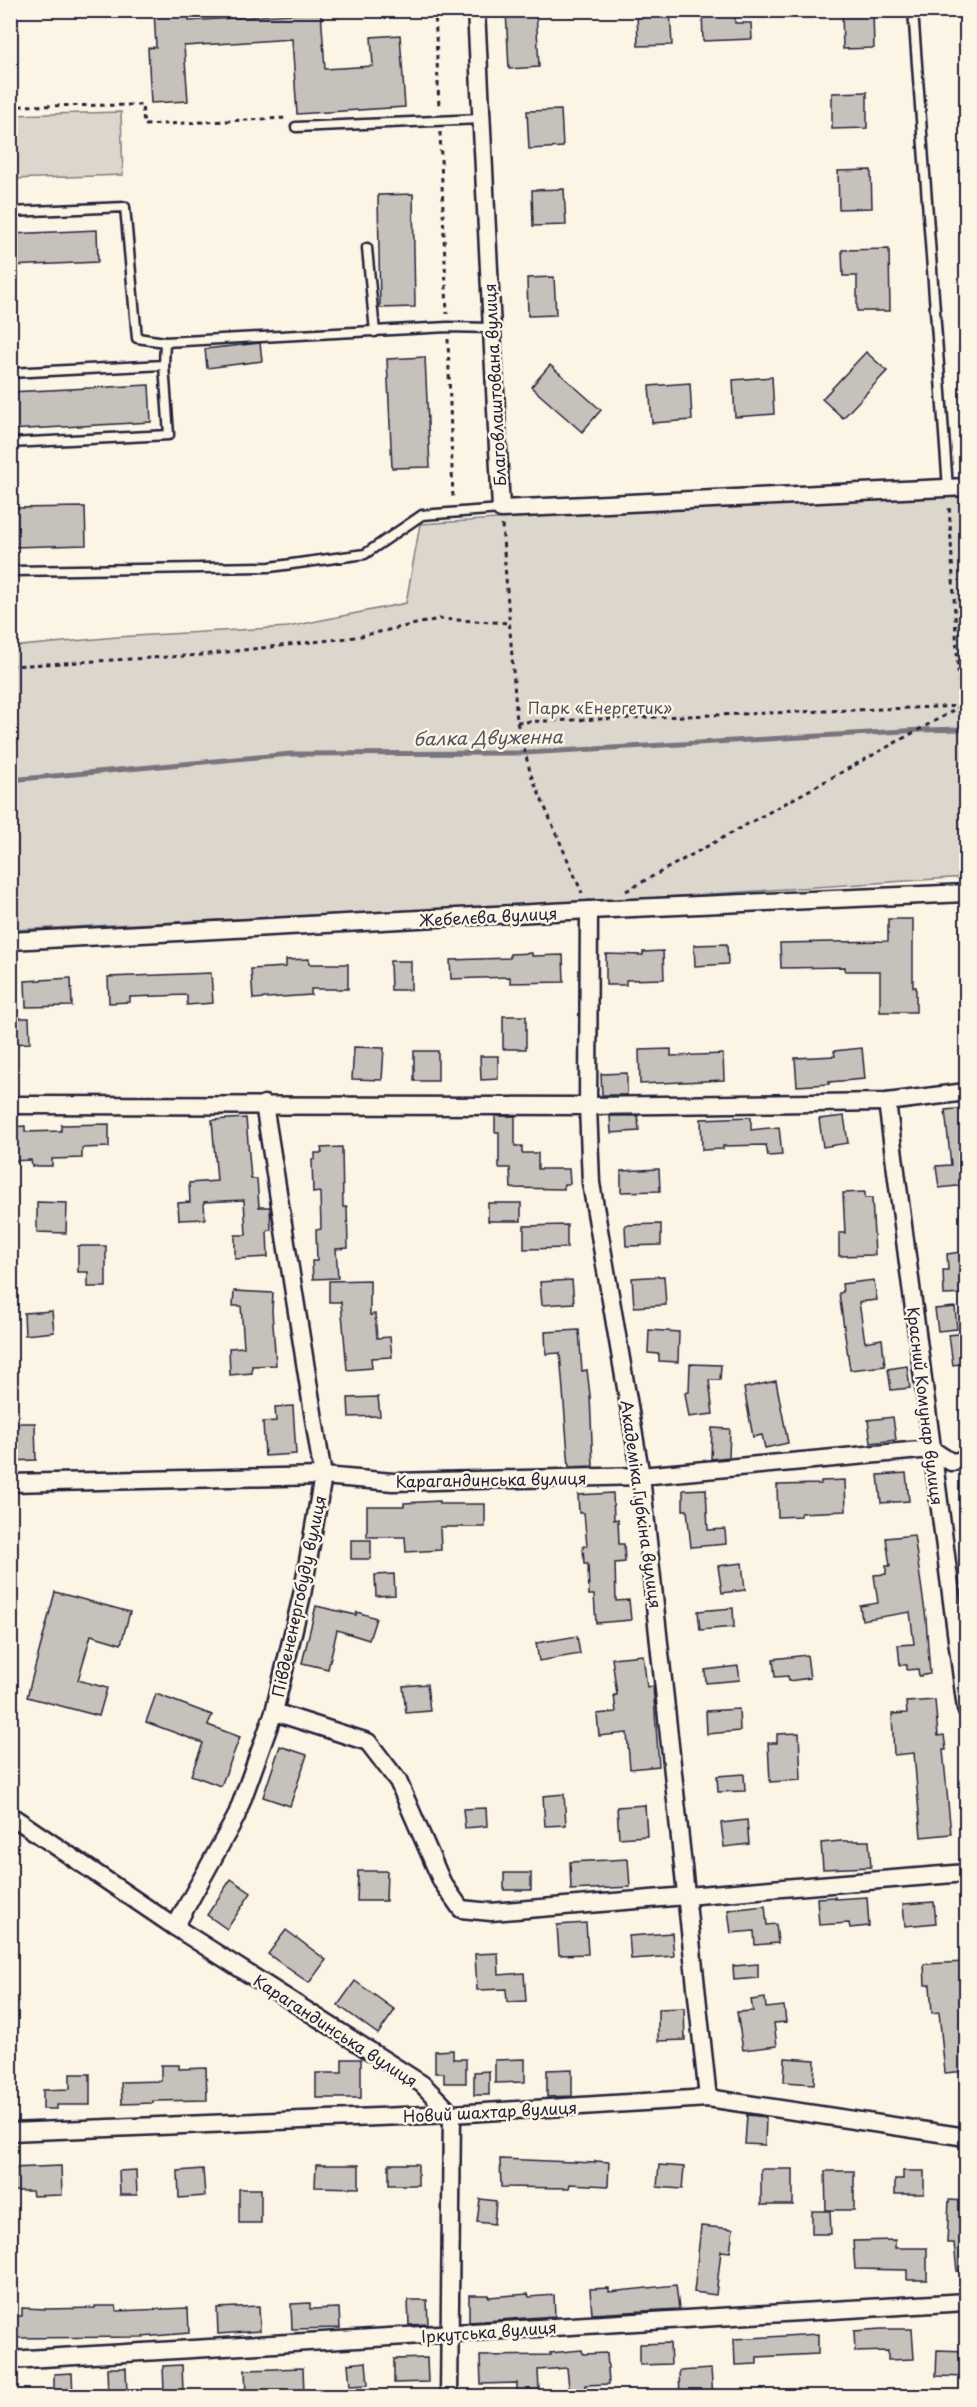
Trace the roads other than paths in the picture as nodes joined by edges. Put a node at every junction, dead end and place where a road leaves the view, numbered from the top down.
1 (476, 10) edge
2 (914, 10) edge
3 (481, 119) junction
4 (294, 123) road end
5 (10, 212) edge
6 (367, 248) dead end
7 (491, 328) junction
8 (375, 332) junction
9 (165, 342) junction
10 (164, 365) junction
11 (10, 373) edge
12 (10, 443) edge
13 (966, 487) edge
14 (948, 488) junction
15 (501, 509) junction
16 (15, 571) dead end
17 (966, 894) edge
18 (590, 910) junction
19 (10, 941) edge
20 (966, 1092) edge
21 (887, 1102) junction
22 (264, 1104) junction
23 (10, 1105) edge
24 (588, 1106) junction
25 (931, 1449) junction
26 (966, 1460) edge
27 (323, 1476) junction
28 (641, 1476) junction
29 (10, 1483) edge
30 (966, 1709) edge
31 (274, 1712) junction
32 (10, 1815) edge
33 (966, 1873) edge
34 (687, 1896) junction
35 (175, 1927) junction
36 (708, 2098) junction
37 (452, 2114) junction
38 (10, 2132) edge
39 (966, 2137) edge
40 (966, 2302) edge
41 (451, 2333) junction
42 (10, 2360) edge
43 (449, 2397) edge

1 - 3 street, Благовлаштована вулиця
2 - 14 lane
3 - 4 lane
3 - 7 street, Благовлаштована вулиця
5 - 9 lane
6 - 8 lane
7 - 8 lane
7 - 15 street, Благовлаштована вулиця
8 - 9 lane
9 - 10 lane
10 - 11 lane
10 - 12 lane
13 - 14 street, Благовлаштована вулиця
14 - 15 street, Благовлаштована вулиця
15 - 16 lane
17 - 18 street, Жебелєва вулиця
18 - 19 street, Жебелєва вулиця
18 - 24 street, Академіка Губкіна вулиця
20 - 21 street
21 - 24 street
21 - 25 street, Красний Комунар вулиця
22 - 23 street
22 - 24 street
22 - 27 street, Південенергобуду вулиця
24 - 28 street, Академіка Губкіна вулиця
25 - 26 street
25 - 28 street, Карагандинська вулиця
25 - 30 street, Красний Комунар вулиця
27 - 28 street, Карагандинська вулиця
27 - 29 street, Карагандинська вулиця
27 - 31 street, Південенергобуду вулиця
28 - 34 street, Академіка Губкіна вулиця
31 - 34 street
31 - 35 street, Південенергобуду вулиця
32 - 35 street, Карагандинська вулиця
33 - 34 street
34 - 36 street, Академіка Губкіна вулиця
35 - 37 street, Карагандинська вулиця
36 - 37 street, Новий шахтар вулиця
36 - 39 street, Новий шахтар вулиця
37 - 38 street, Новий шахтар вулиця
37 - 41 street
40 - 41 street, Іркутська вулиця
41 - 42 street, Іркутська вулиця
41 - 43 street

